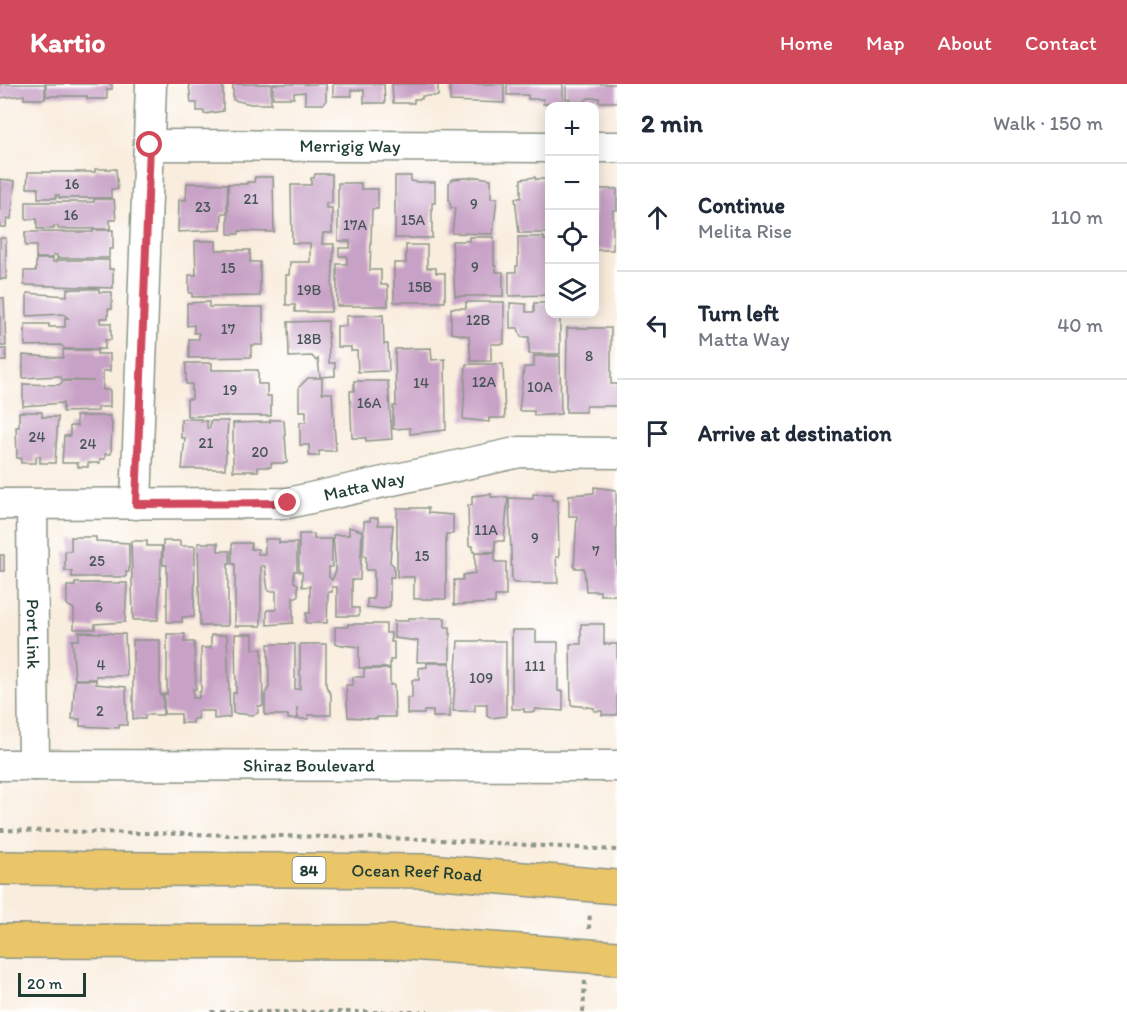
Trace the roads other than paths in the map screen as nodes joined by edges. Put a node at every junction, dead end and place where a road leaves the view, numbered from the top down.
1 (151, 84) edge
2 (150, 145) junction
3 (545, 147) edge
4 (599, 147) edge
5 (617, 147) edge
6 (617, 453) edge
7 (0, 504) edge
8 (32, 504) junction
9 (136, 504) junction
10 (0, 765) edge
11 (34, 765) junction
12 (617, 766) edge
13 (0, 868) edge
14 (617, 887) edge
15 (16, 941) edge
16 (0, 949) edge
17 (617, 958) edge

1 - 2 street
2 - 3 street, Merrigig Way
2 - 9 street
4 - 5 street
6 - 9 street, Matta Way
7 - 8 street, Matta Way
8 - 9 street, Matta Way
8 - 11 street, Port Link
10 - 11 street, Shiraz Boulevard
11 - 12 street, Shiraz Boulevard
13 - 14 main road, Ocean Reef Road / 84
15 - 16 main road
15 - 17 main road

